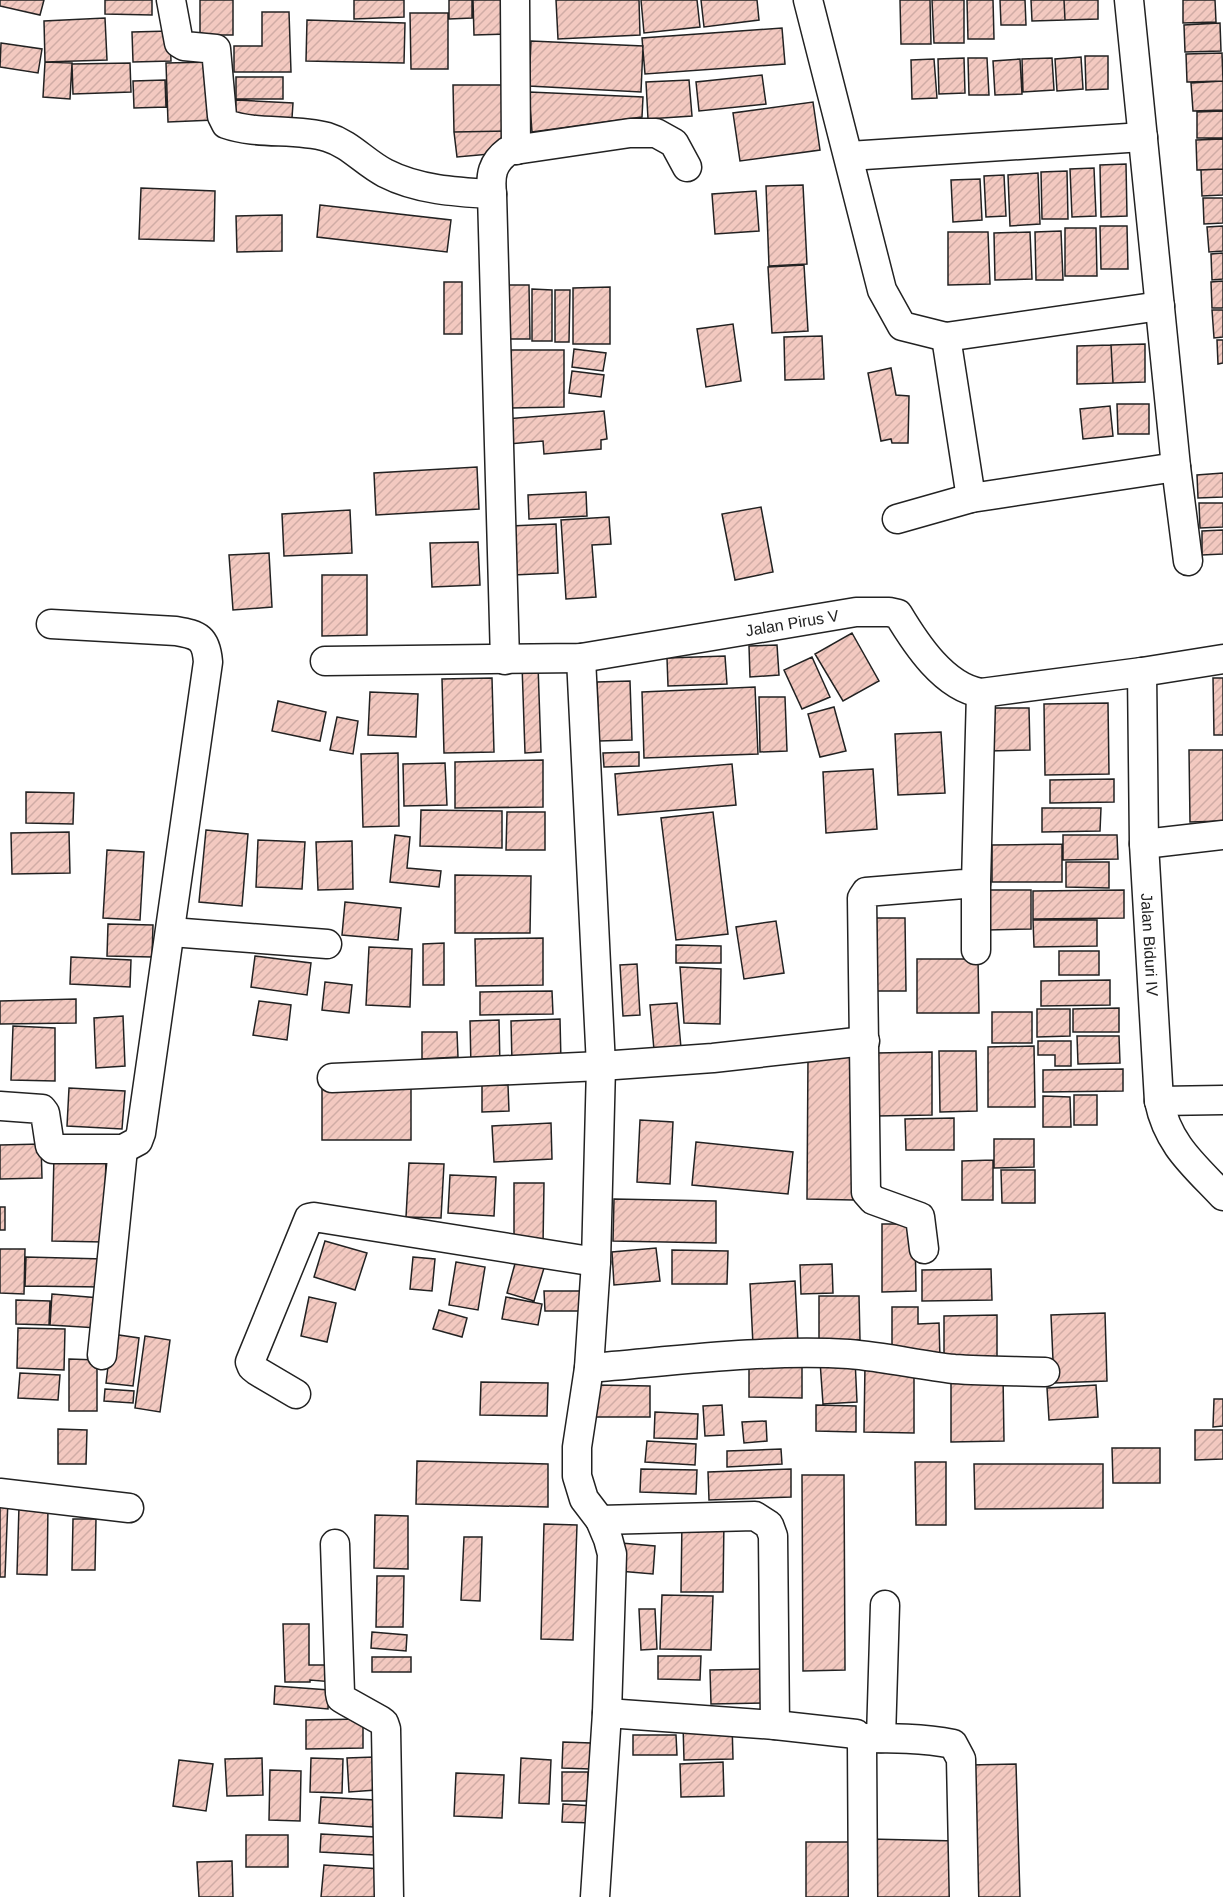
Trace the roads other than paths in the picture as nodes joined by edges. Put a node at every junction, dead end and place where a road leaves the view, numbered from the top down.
1 (171, 0) edge
2 (515, 0) edge
3 (808, 0) edge
4 (1129, 0) edge
5 (1143, 137) junction
6 (516, 150) junction
7 (849, 156) junction
8 (687, 167) dead end
9 (492, 194) junction
10 (1160, 306) junction
11 (946, 337) junction
12 (1176, 467) junction
13 (971, 498) junction
14 (897, 519) dead end
15 (1188, 561) dead end
16 (51, 624) dead end
17 (581, 658) junction
18 (1223, 659) edge
19 (505, 660) junction
20 (325, 661) dead end
21 (1142, 672) junction
22 (981, 693) junction
23 (1223, 835) edge
24 (1144, 844) junction
25 (976, 883) junction
26 (171, 932) junction
27 (327, 944) dead end
28 (976, 950) dead end
29 (865, 1041) junction
30 (601, 1066) junction
31 (332, 1078) dead end
32 (1223, 1100) edge
33 (1159, 1101) junction
34 (0, 1106) edge
35 (123, 1149) junction
36 (1223, 1196) edge
37 (924, 1249) dead end
38 (596, 1262) junction
39 (102, 1355) dead end
40 (589, 1368) junction
41 (1046, 1372) dead end
42 (296, 1394) dead end
43 (0, 1493) edge
44 (129, 1508) dead end
45 (600, 1520) junction
46 (335, 1544) dead end
47 (885, 1605) dead end
48 (607, 1713) junction
49 (775, 1725) junction
50 (871, 1738) junction
51 (389, 1897) edge
52 (595, 1897) edge
53 (863, 1897) edge
54 (964, 1897) edge

1 - 9 street
2 - 6 street
3 - 7 street
4 - 5 street
5 - 7 street
5 - 10 street
6 - 8 street
6 - 9 street
7 - 11 street
9 - 19 street
10 - 11 street
10 - 12 street
11 - 13 street
12 - 13 street
12 - 15 street
13 - 14 street
16 - 26 street
17 - 19 street, Jalan Pirus V
17 - 22 street, Jalan Pirus V
17 - 30 street
18 - 21 street
19 - 20 street, Jalan Pirus V
21 - 22 street
21 - 24 street, Jalan Biduri IV
22 - 25 street
23 - 24 street
24 - 33 street, Jalan Biduri IV
25 - 28 street
25 - 29 street
26 - 27 street
26 - 35 street
29 - 30 street
29 - 37 street
30 - 31 street
30 - 38 street
32 - 33 street
33 - 36 street, Jalan Biduri IV
34 - 35 street
35 - 39 street
38 - 40 street
38 - 42 street
40 - 41 street
40 - 45 street
43 - 44 street
45 - 48 street
45 - 49 street
46 - 51 street
47 - 50 street
48 - 49 street
48 - 52 street
49 - 50 street
50 - 53 street
50 - 54 street

